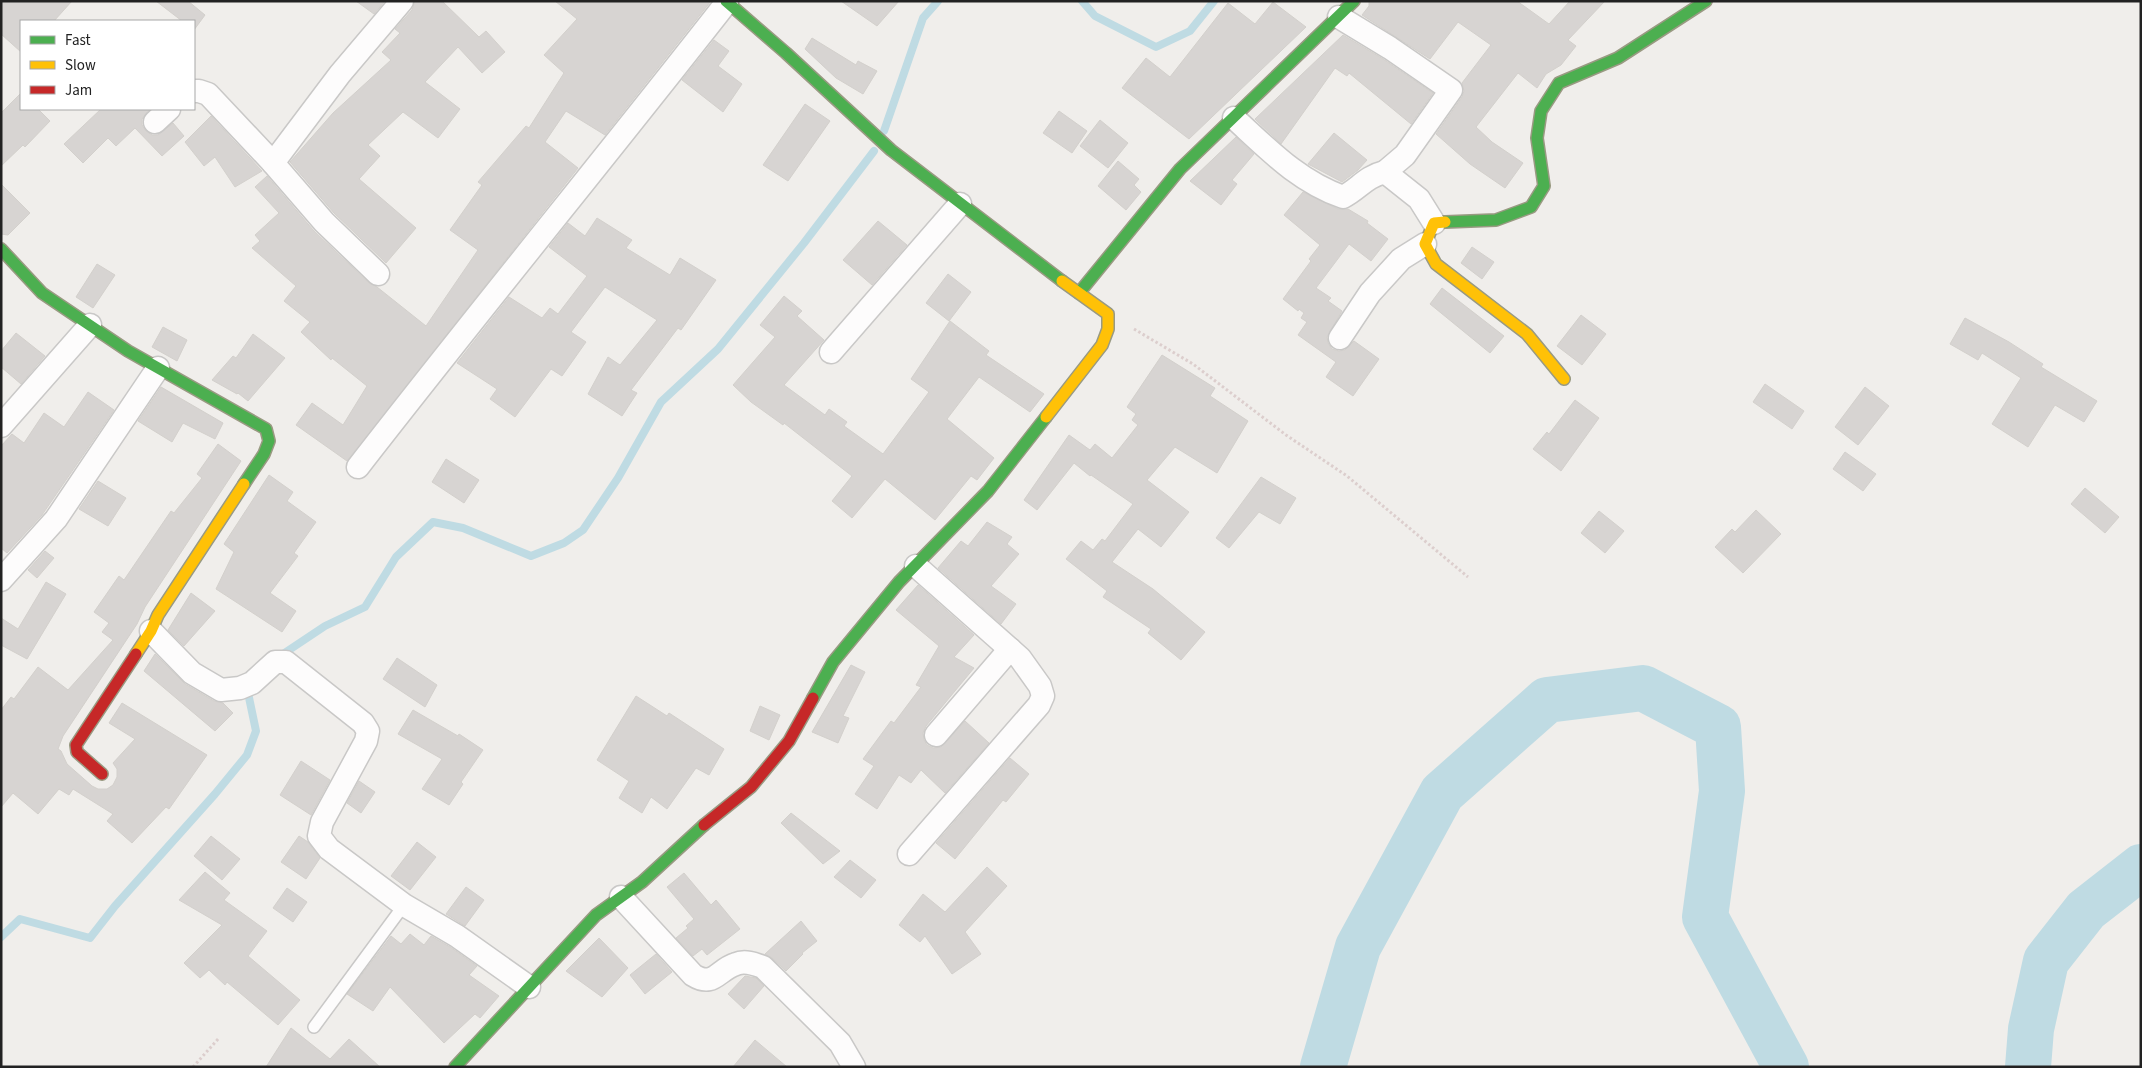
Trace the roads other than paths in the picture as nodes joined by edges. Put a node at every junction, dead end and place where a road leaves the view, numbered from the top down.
1 (402, 1) edge
2 (1706, 1) edge
3 (726, 2) edge
4 (1346, 9) edge
5 (195, 91) edge
6 (1234, 118) junction
7 (273, 163) junction
8 (1385, 172) junction
9 (960, 204) junction
10 (1434, 223) junction
11 (1426, 244) junction
12 (1, 249) edge
13 (378, 274) dead end
14 (1079, 293) junction
15 (90, 325) junction
16 (1340, 338) dead end
17 (830, 352) dead end
18 (158, 368) junction
19 (1564, 379) dead end
20 (1, 426) edge
21 (358, 467) dead end
22 (916, 566) junction
23 (1, 580) edge
24 (151, 631) junction
25 (1010, 649) junction
26 (936, 734) dead end
27 (102, 774) dead end
28 (909, 854) dead end
29 (621, 897) junction
30 (404, 905) junction
31 (529, 987) junction
32 (314, 1027) dead end
33 (455, 1067) edge
34 (854, 1067) edge

1 - 7 street
2 - 10 street
3 - 9 street
3 - 21 street
4 - 6 street
4 - 8 street
5 - 7 street
6 - 8 street
6 - 14 street
7 - 13 street
8 - 10 street
9 - 14 street
9 - 17 street
10 - 11 street
11 - 16 street
11 - 19 street
12 - 15 street
14 - 22 street
15 - 18 street
15 - 20 street
18 - 23 street
18 - 24 street
22 - 25 street
22 - 29 street
24 - 27 street
24 - 30 street
25 - 26 street
25 - 28 street
29 - 31 street
29 - 34 street
30 - 31 street
30 - 32 lane
31 - 33 street

